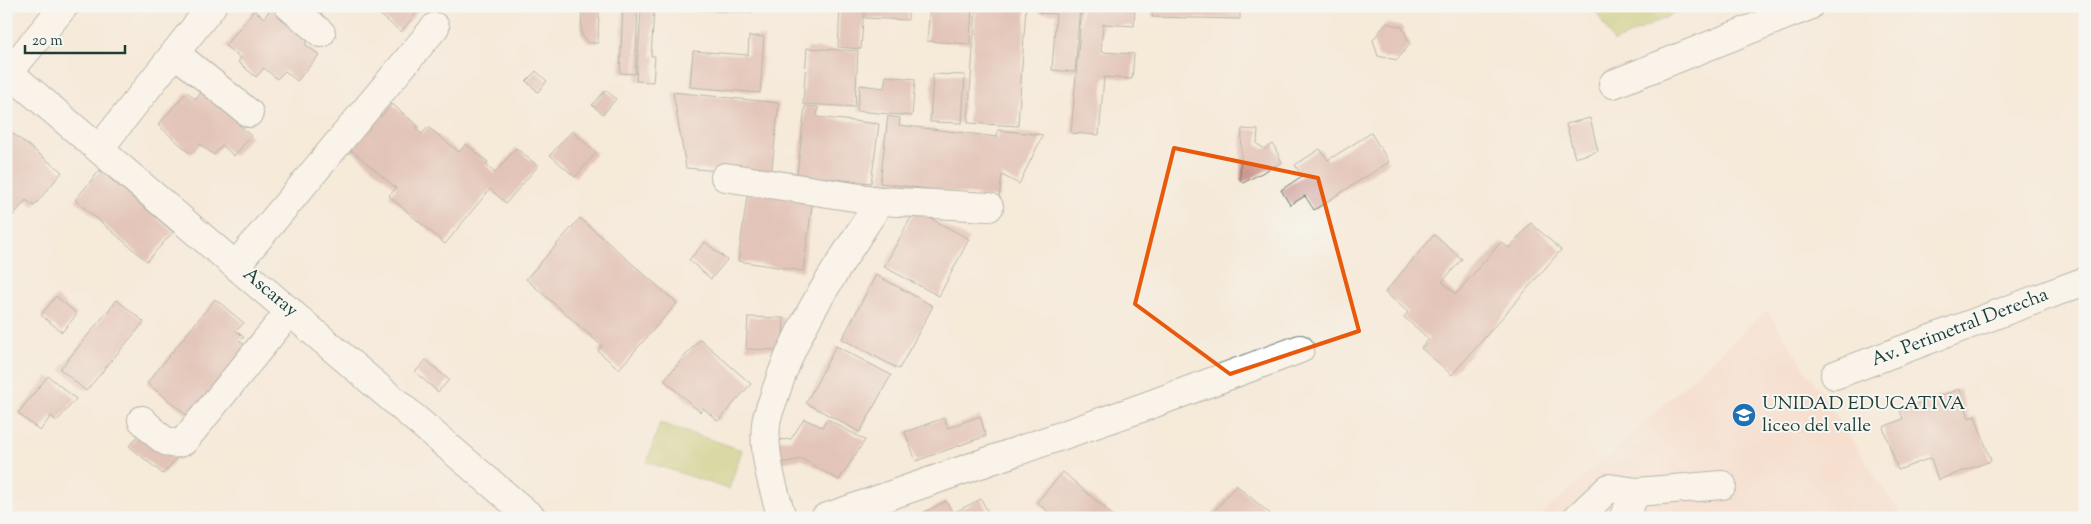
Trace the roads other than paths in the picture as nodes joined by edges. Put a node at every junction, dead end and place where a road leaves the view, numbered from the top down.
1 (64, 6) edge
2 (212, 6) edge
3 (289, 6) edge
4 (1809, 6) edge
5 (435, 27) dead end
6 (321, 33) dead end
7 (175, 53) junction
8 (8, 71) edge
9 (1612, 84) dead end
10 (249, 113) dead end
11 (99, 148) junction
12 (725, 177) dead end
13 (880, 201) junction
14 (989, 207) dead end
15 (236, 265) junction
16 (2085, 281) edge
17 (290, 310) junction
18 (1300, 349) dead end
19 (1835, 375) dead end
20 (142, 420) dead end
21 (1722, 485) dead end
22 (1637, 492) junction
23 (532, 518) edge
24 (782, 518) edge
25 (825, 518) edge
26 (1576, 518) edge
27 (1623, 518) edge

1 - 8 street
2 - 7 street
3 - 6 street
4 - 9 street
5 - 15 street
7 - 10 street
7 - 11 street
8 - 11 street, Ascaray
11 - 15 street, Ascaray
12 - 13 street
13 - 14 street
13 - 24 street
15 - 17 street, Ascaray
16 - 19 street, Av. Perimetral Derecha
17 - 20 street
17 - 23 street, Ascaray
18 - 25 street
21 - 22 street
22 - 26 street
22 - 27 street

